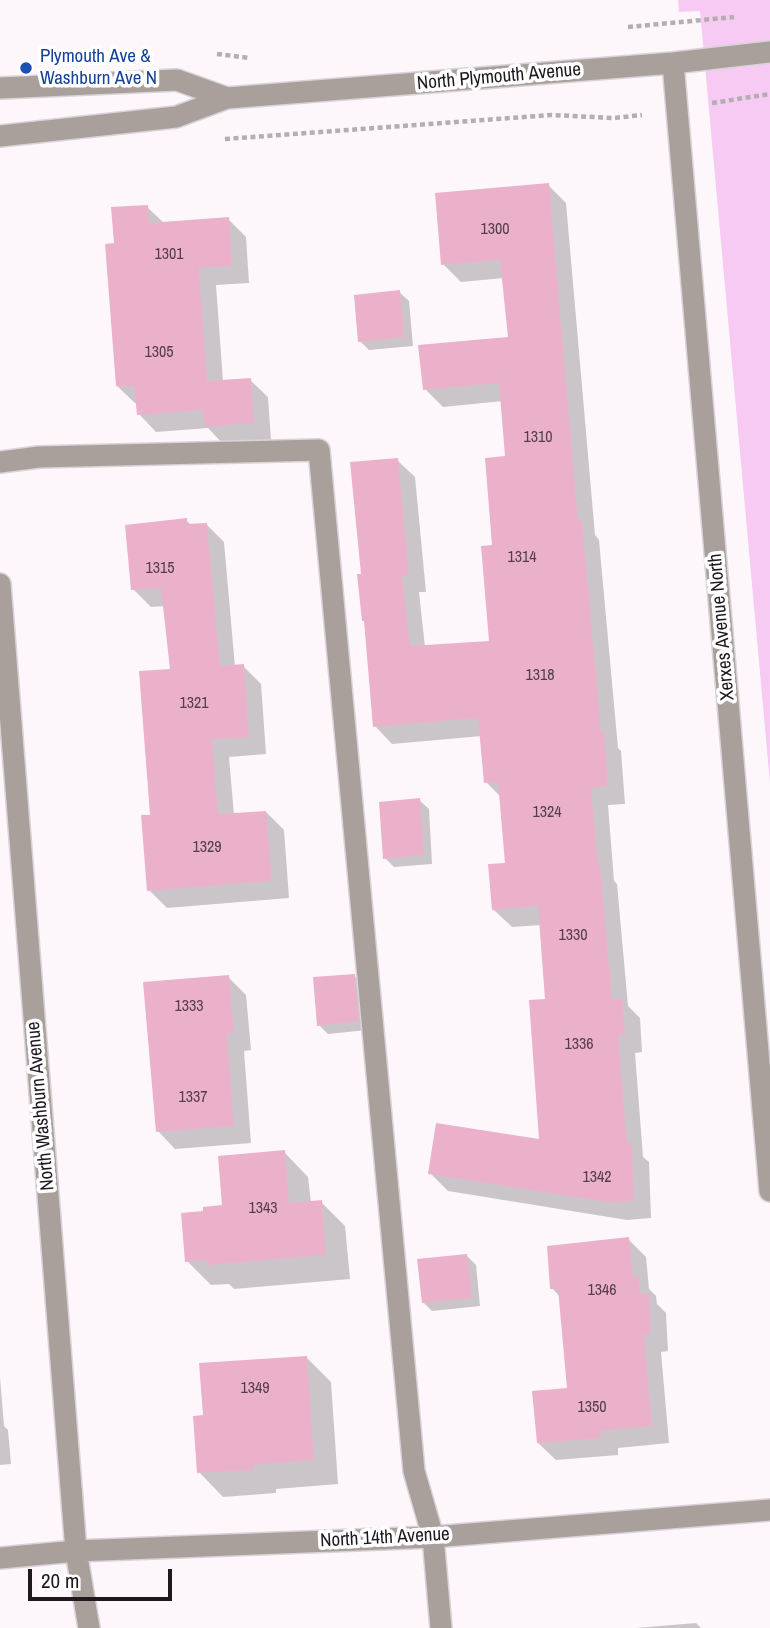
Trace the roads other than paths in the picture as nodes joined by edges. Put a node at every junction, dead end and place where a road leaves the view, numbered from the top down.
1 (770, 52) edge
2 (673, 64) junction
3 (0, 88) edge
4 (228, 99) junction
5 (0, 136) edge
6 (0, 462) edge
7 (0, 584) edge
8 (770, 1191) edge
9 (770, 1510) edge
10 (433, 1536) junction
11 (76, 1551) junction
12 (0, 1558) edge
13 (89, 1628) edge
14 (441, 1628) edge

1 - 2 street, North Plymouth Avenue
2 - 4 street, North Plymouth Avenue
2 - 8 street, Xerxes Avenue North
3 - 4 street, North Plymouth Avenue
4 - 5 street, North Plymouth Avenue
6 - 10 street
7 - 11 street, North Washburn Avenue
9 - 10 street, North 14th Avenue
10 - 11 street, North 14th Avenue
10 - 14 street
11 - 12 street, North 14th Avenue
11 - 13 street, North Washburn Avenue

